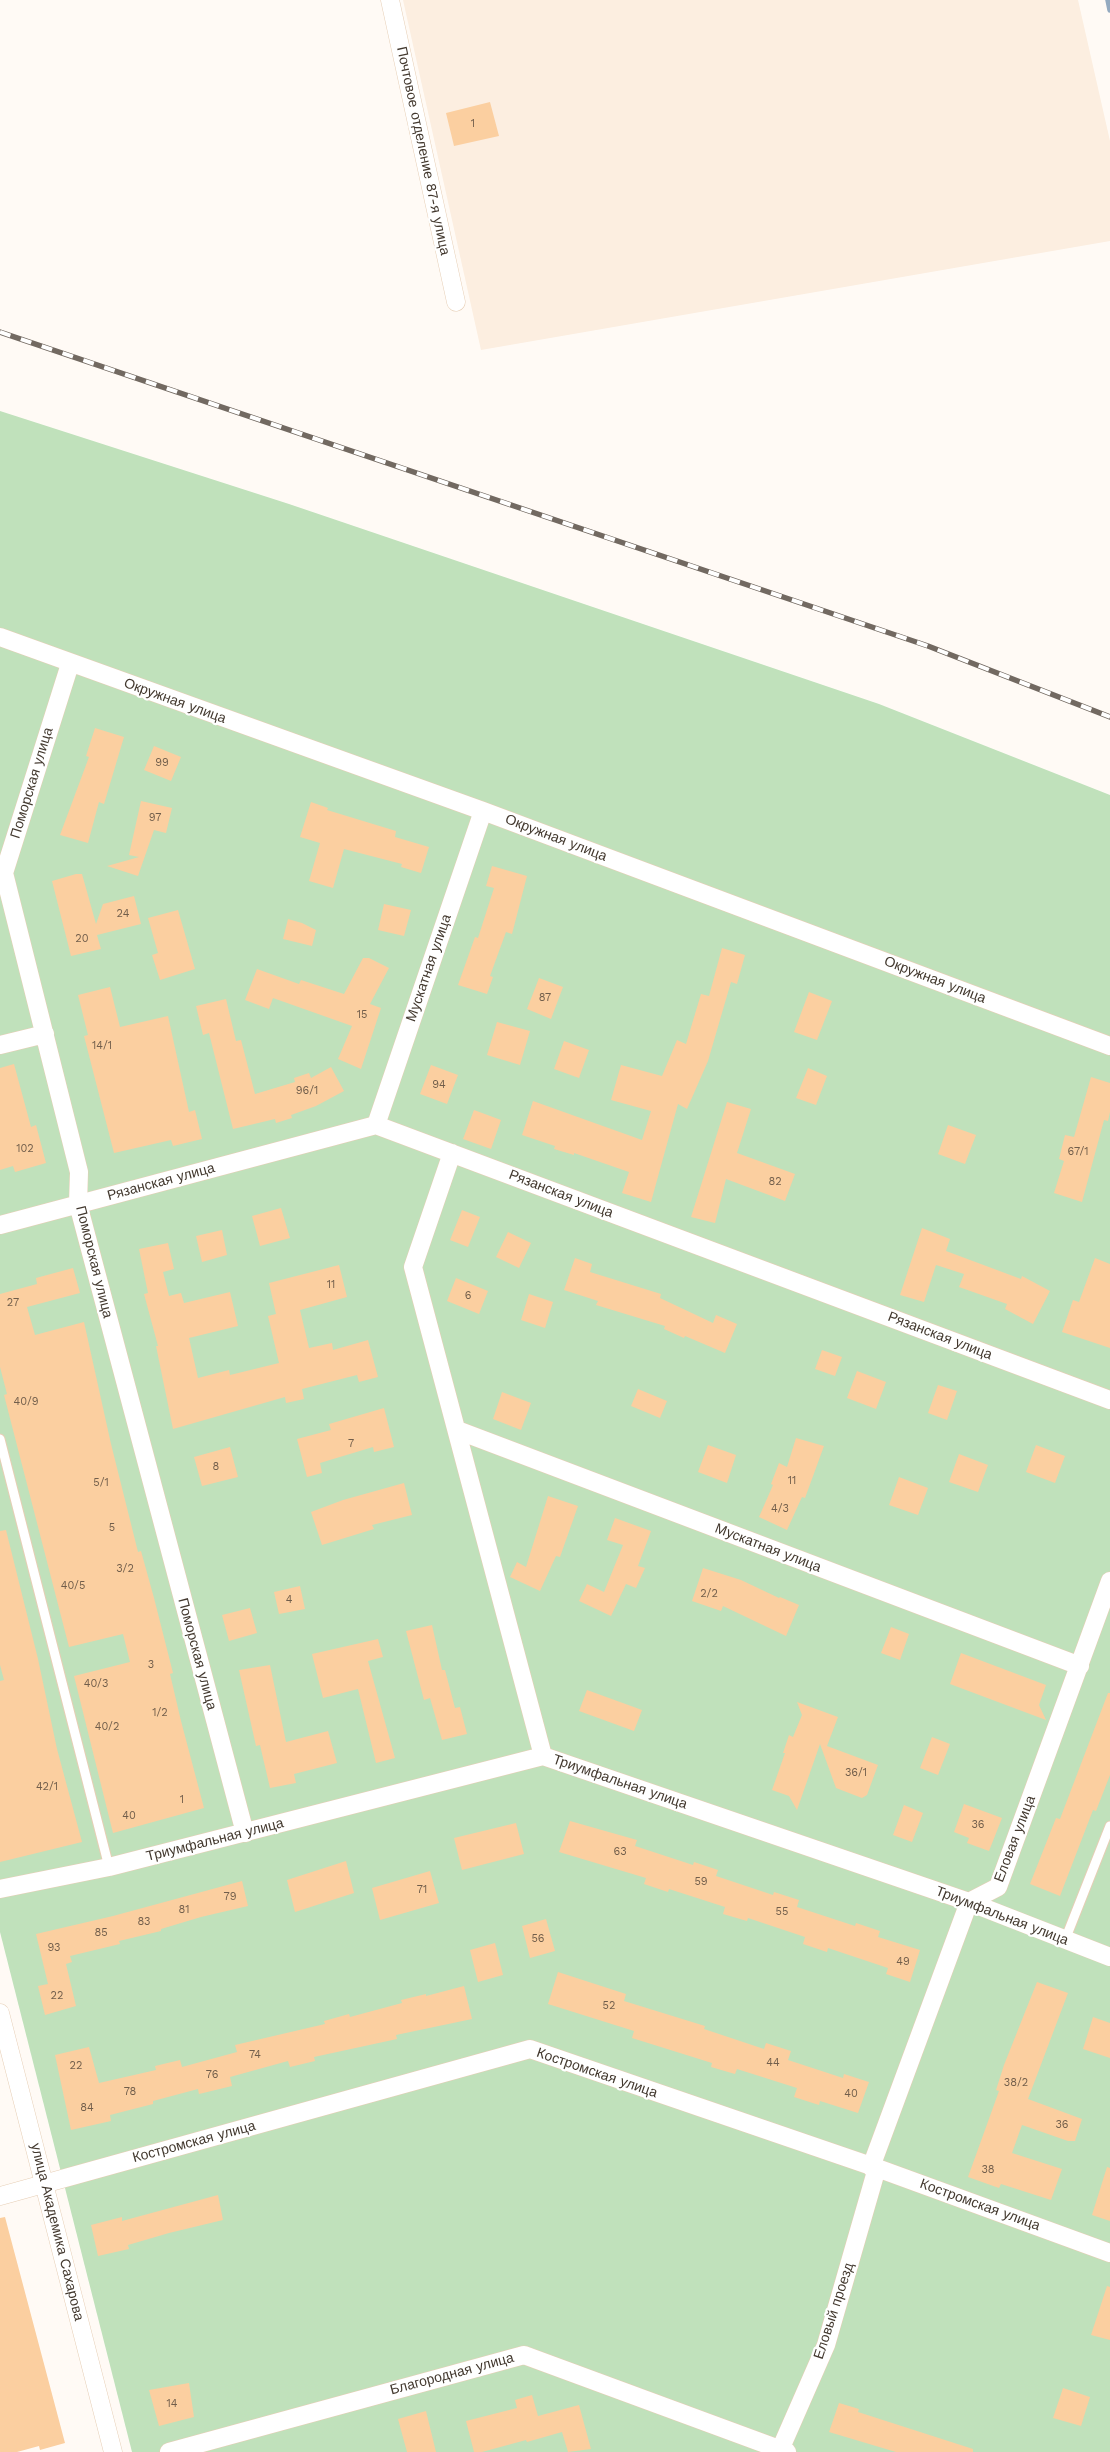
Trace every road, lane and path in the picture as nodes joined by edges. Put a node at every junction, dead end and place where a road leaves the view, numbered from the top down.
1 (390, 0) edge
2 (456, 302) dead end
3 (0, 637) edge
4 (70, 664) junction
5 (483, 811) junction
6 (2, 874) edge
7 (45, 1034) junction
8 (0, 1045) edge
9 (1110, 1046) edge
10 (376, 1124) junction
11 (452, 1153) junction
12 (78, 1204) junction
13 (0, 1225) edge
14 (1110, 1400) edge
15 (457, 1430) junction
16 (0, 1439) edge
17 (1110, 1581) edge
18 (1080, 1666) junction
19 (543, 1756) junction
20 (1110, 1826) edge
21 (245, 1833) junction
22 (109, 1866) junction
23 (0, 1889) edge
24 (969, 1902) junction
25 (1065, 1940) junction
26 (1110, 1957) edge
27 (0, 2013) edge
28 (874, 2168) junction
29 (45, 2183) junction
30 (0, 2196) edge
31 (1110, 2253) edge
32 (783, 2451) edge
33 (113, 2452) edge
34 (169, 2452) edge

1 - 2 street, Почтовое отделение 87-я улица
3 - 4 street, Окружная улица
4 - 5 street, Окружная улица
4 - 6 street, Поморская улица
5 - 9 street, Окружная улица
5 - 10 street, Мускатная улица
6 - 7 street, Поморская улица
7 - 8 street
7 - 12 street, Поморская улица
10 - 11 street, Рязанская улица
10 - 12 street, Рязанская улица
11 - 14 street, Рязанская улица
11 - 15 street
12 - 13 street, Рязанская улица
12 - 21 street, Поморская улица
15 - 18 street, Мускатная улица
15 - 19 street
16 - 22 lane
17 - 18 street, Еловая улица
18 - 24 street, Еловая улица
19 - 21 street, Триумфальная улица
19 - 24 street, Триумфальная улица
20 - 25 lane
21 - 22 street, Триумфальная улица
22 - 23 street, Триумфальная улица
24 - 25 street, Триумфальная улица
24 - 28 street
25 - 26 street, Триумфальная улица
27 - 29 street, улица Академика Сахарова
28 - 29 street, Костромская улица
28 - 31 street, Костромская улица
28 - 32 street, Еловый проезд
29 - 30 street, Костромская улица
29 - 33 street, улица Академика Сахарова
32 - 34 street, Благородная улица

